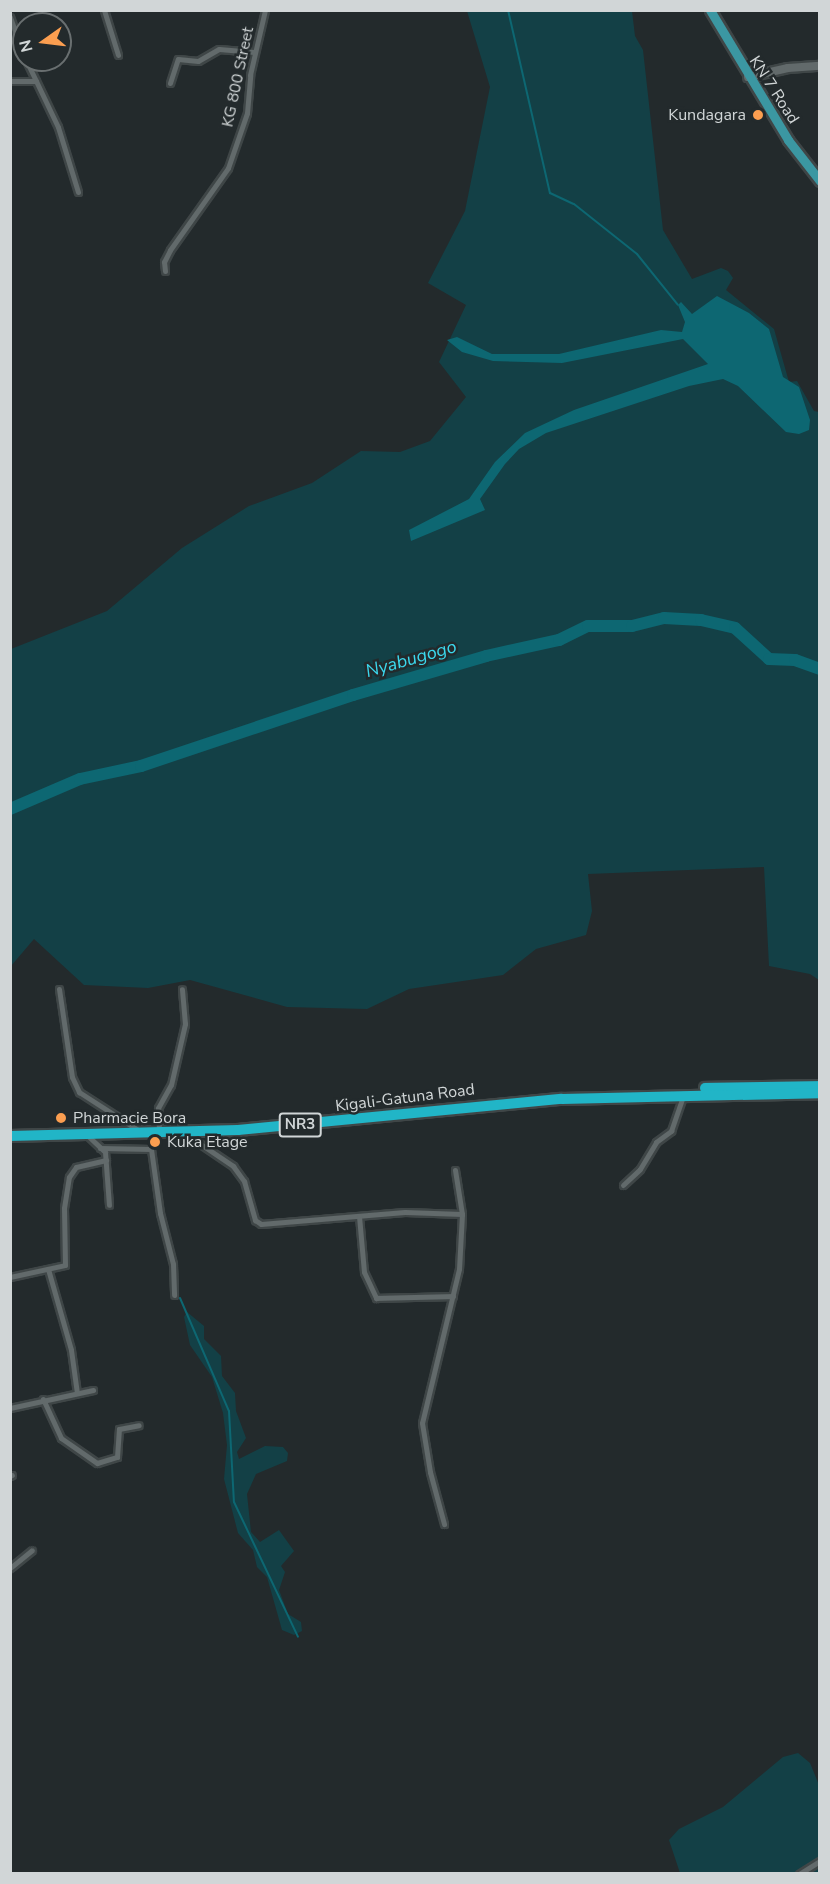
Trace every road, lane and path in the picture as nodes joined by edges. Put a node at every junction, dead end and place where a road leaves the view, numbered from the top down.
1 (104, 10) edge
2 (265, 10) edge
3 (710, 10) edge
4 (255, 52) junction
5 (118, 55) dead end
6 (819, 66) edge
7 (32, 72) edge
8 (748, 77) junction
9 (10, 81) edge
10 (36, 81) junction
11 (170, 83) dead end
12 (819, 181) edge
13 (78, 192) dead end
14 (165, 271) dead end
15 (59, 989) dead end
16 (182, 989) dead end
17 (819, 1086) edge
18 (819, 1093) edge
19 (683, 1096) junction
20 (588, 1098) junction
21 (142, 1132) junction
22 (159, 1132) junction
23 (86, 1134) junction
24 (10, 1136) edge
25 (100, 1148) junction
26 (106, 1160) junction
27 (455, 1170) dead end
28 (623, 1185) dead end
29 (109, 1205) dead end
30 (462, 1214) junction
31 (358, 1216) junction
32 (48, 1269) junction
33 (10, 1277) edge
34 (174, 1295) dead end
35 (453, 1296) junction
36 (93, 1389) dead end
37 (77, 1393) junction
38 (43, 1400) junction
39 (10, 1408) edge
40 (139, 1425) dead end
41 (444, 1524) dead end
42 (32, 1550) dead end
43 (10, 1568) edge
44 (819, 1861) edge
45 (799, 1874) edge

1 - 5 street
2 - 4 street, KG 800 Street
3 - 8 main road, KN 7 Road
4 - 11 street
4 - 14 street, KG 800 Street
6 - 8 street
7 - 10 street
8 - 12 main road, KN 7 Road
9 - 10 street
10 - 13 street
15 - 21 street
16 - 22 street
17 - 20 highway, Kigali-Gatuna Road / NR3
18 - 19 highway, Kigali-Gatuna Road / NR3
19 - 20 highway, Kigali-Gatuna Road / NR3
19 - 28 street
20 - 22 highway, Kigali-Gatuna Road / NR3
21 - 22 highway, Kigali-Gatuna Road / NR3
21 - 23 highway, Kigali-Gatuna Road / NR3
22 - 31 street
23 - 24 highway, Kigali-Gatuna Road / NR3
23 - 25 street
25 - 26 street
25 - 34 street
26 - 29 street
26 - 32 street
27 - 30 street
30 - 31 street
30 - 35 street
31 - 35 street
32 - 33 street
32 - 37 street
35 - 41 street
36 - 37 street
37 - 38 street
38 - 39 street
38 - 40 street
42 - 43 street
44 - 45 street

